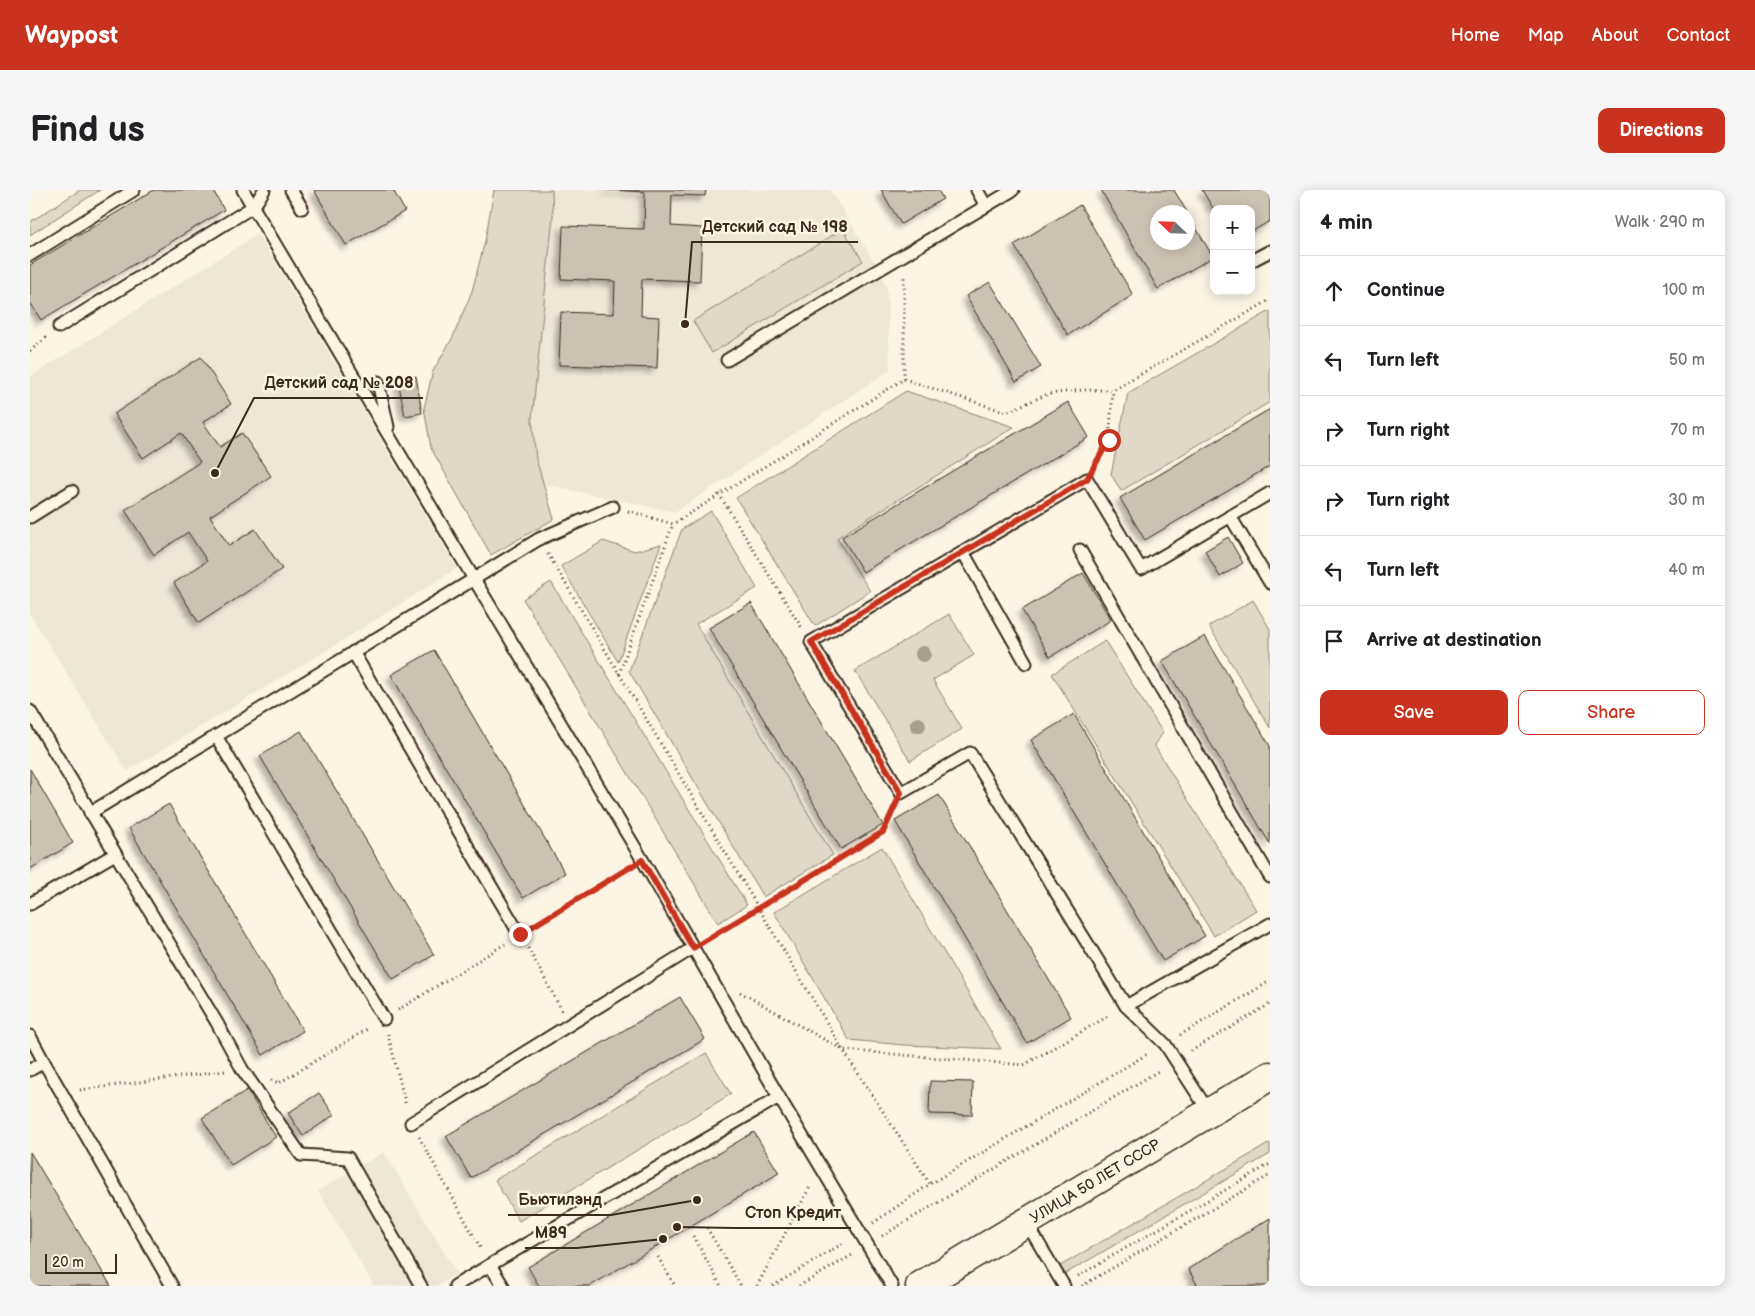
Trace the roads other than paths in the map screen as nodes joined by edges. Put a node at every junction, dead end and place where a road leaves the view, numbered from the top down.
1 (134, 190) edge
2 (243, 190) edge
3 (264, 190) edge
4 (291, 190) edge
5 (977, 190) edge
6 (1013, 190) edge
7 (254, 206) junction
8 (986, 206) junction
9 (302, 208) dead end
10 (1270, 250) edge
11 (30, 255) edge
12 (1255, 259) edge
13 (59, 328) dead end
14 (727, 360) dead end
15 (378, 382) dead end
16 (391, 439) junction
17 (72, 491) dead end
18 (1270, 493) edge
19 (613, 507) road end
20 (1230, 516) junction
21 (30, 518) edge
22 (1080, 550) dead end
23 (963, 552) junction
24 (474, 579) junction
25 (1270, 583) edge
26 (354, 652) junction
27 (1026, 663) dead end
28 (30, 711) edge
29 (216, 736) junction
30 (90, 813) junction
31 (115, 854) junction
32 (1270, 877) edge
33 (30, 904) edge
34 (1270, 924) edge
35 (520, 934) road end
36 (693, 948) junction
37 (1126, 1006) junction
38 (384, 1019) road end
39 (30, 1036) edge
40 (44, 1062) junction
41 (30, 1070) edge
42 (1270, 1076) edge
43 (779, 1097) junction
44 (1209, 1112) junction
45 (411, 1123) road end
46 (1026, 1222) junction
47 (490, 1265) junction
48 (1064, 1285) edge
49 (172, 1286) edge
50 (421, 1286) edge
51 (455, 1286) edge
52 (503, 1286) edge
53 (892, 1286) edge
54 (920, 1286) edge

1 - 11 lane
2 - 7 lane
3 - 7 lane
4 - 9 lane
5 - 8 lane
6 - 8 lane
7 - 13 lane
7 - 16 lane
8 - 14 lane
10 - 12 lane
15 - 16 lane
16 - 24 lane
17 - 21 lane
18 - 20 lane
19 - 24 lane
20 - 23 lane
20 - 25 lane
22 - 32 lane
23 - 27 lane
23 - 37 lane
24 - 26 lane
24 - 36 lane
26 - 29 lane
26 - 35 lane
28 - 30 lane
29 - 30 lane
29 - 38 lane
30 - 31 lane
31 - 33 lane
31 - 50 lane
34 - 37 lane
36 - 43 lane
36 - 45 lane
37 - 44 lane
39 - 40 lane
40 - 41 lane
40 - 49 lane
42 - 44 main road, УЛИЦА 50 ЛЕТ СССР
43 - 47 lane
43 - 53 lane
44 - 46 main road, УЛИЦА 50 ЛЕТ СССР
46 - 48 lane
46 - 54 main road, УЛИЦА 50 ЛЕТ СССР
47 - 51 lane
47 - 52 lane

